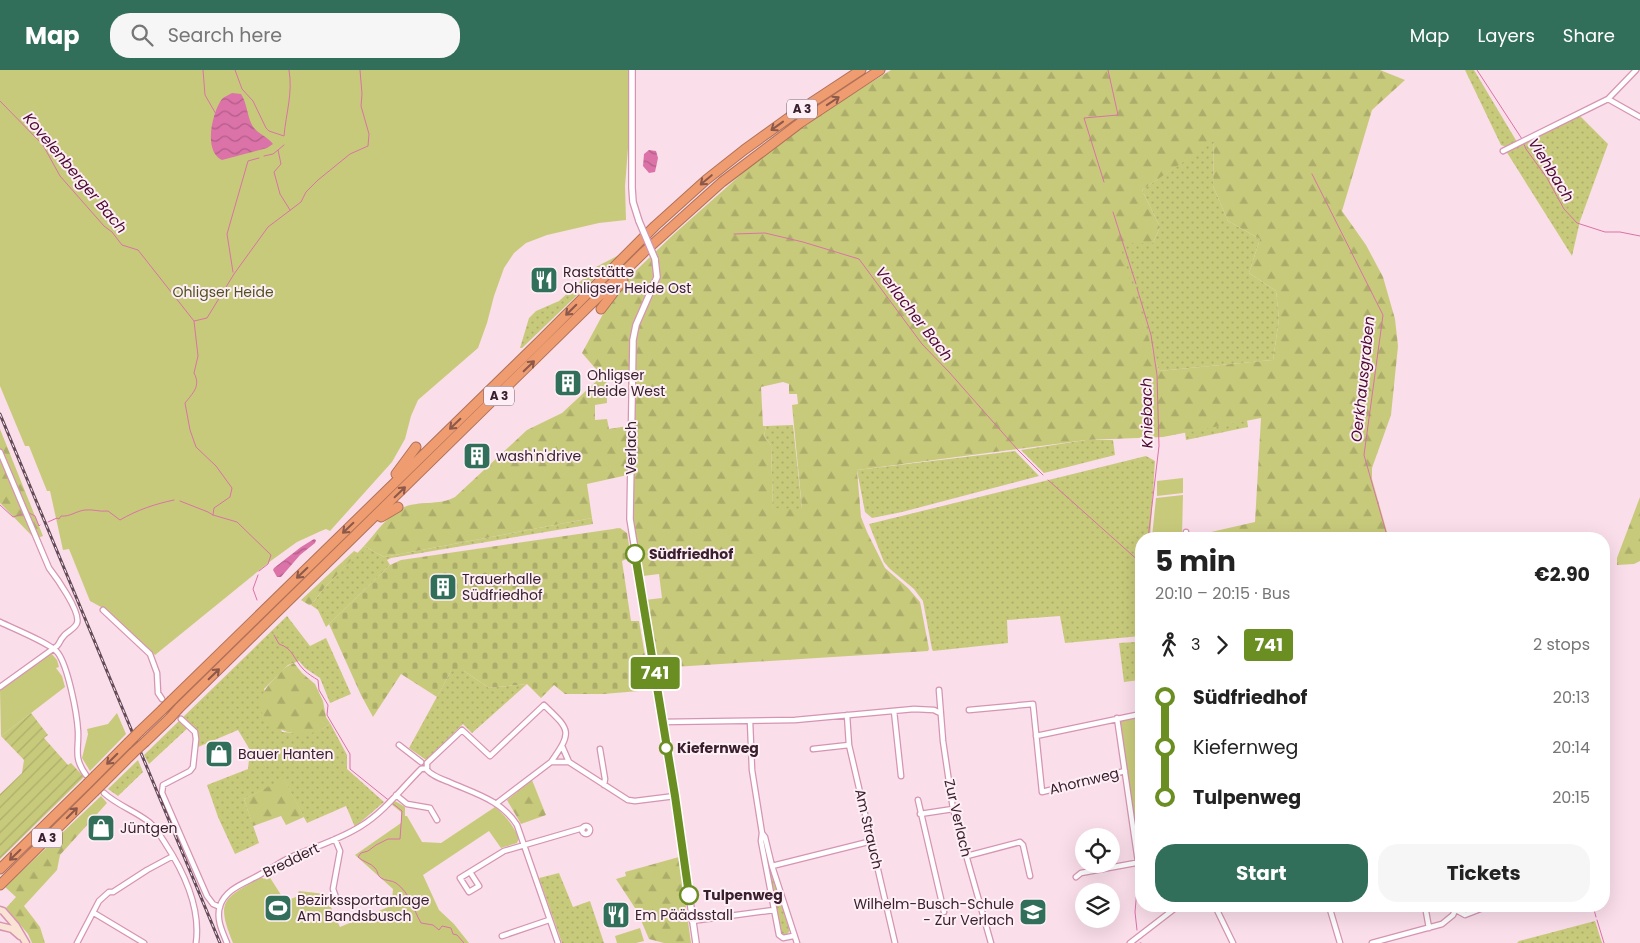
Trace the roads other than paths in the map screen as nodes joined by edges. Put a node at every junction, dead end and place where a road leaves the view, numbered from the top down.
1 (632, 70) edge
2 (861, 70) edge
3 (880, 70) edge
4 (1636, 70) edge
5 (1608, 99) junction
6 (1640, 117) edge
7 (1503, 151) dead end
8 (655, 226) junction
9 (631, 243) dead end
10 (644, 252) junction
11 (601, 309) dead end
12 (416, 447) dead end
13 (0, 452) edge
14 (380, 497) junction
15 (398, 507) dead end
16 (353, 538) junction
17 (103, 610) dead end
18 (0, 622) edge
19 (52, 648) junction
20 (0, 688) edge
21 (939, 690) dead end
22 (162, 699) tunnel mouth
23 (969, 710) dead end
24 (894, 711) junction
25 (940, 713) junction
26 (847, 715) junction
27 (1135, 715) edge
28 (1117, 718) junction
29 (181, 719) tunnel mouth
30 (750, 721) junction
31 (662, 722) junction
32 (1036, 736) junction
33 (399, 744) dead end
34 (849, 744) junction
35 (562, 746) junction
36 (600, 749) dead end
37 (813, 749) dead end
38 (551, 762) junction
39 (568, 762) junction
40 (424, 766) junction
41 (1125, 771) junction
42 (901, 776) dead end
43 (86, 779) junction
44 (604, 786) junction
45 (99, 792) junction
46 (675, 796) junction
47 (394, 798) junction
48 (918, 800) dead end
49 (497, 803) junction
50 (953, 809) junction
51 (920, 814) junction
52 (437, 820) dead end
53 (583, 828) dead end
54 (1135, 832) edge
55 (762, 833) junction
56 (335, 839) junction
57 (872, 841) junction
58 (524, 844) junction
59 (174, 856) junction
60 (967, 856) junction
61 (1135, 863) edge
62 (772, 866) junction
63 (0, 869) edge
64 (470, 872) junction
65 (1030, 876) dead end
66 (1076, 877) dead end
67 (0, 885) edge
68 (338, 903) dead end
69 (220, 907) junction
70 (0, 910) edge
71 (774, 910) junction
72 (944, 912) dead end
73 (1170, 912) edge
74 (1218, 912) edge
75 (1331, 912) edge
76 (1426, 912) edge
77 (1454, 912) edge
78 (94, 913) junction
79 (549, 920) junction
80 (692, 921) junction
81 (0, 926) edge
82 (1429, 928) junction
83 (502, 936) dead end
84 (793, 936) junction
85 (26, 942) edge
86 (77, 943) edge
87 (144, 943) edge
88 (196, 943) edge
89 (227, 943) edge
90 (558, 943) edge
91 (696, 943) edge
92 (797, 943) edge
93 (895, 943) edge
94 (991, 943) edge
95 (1130, 943) edge
96 (1233, 943) edge
97 (1340, 943) edge
98 (1372, 943) edge

1 - 31 street, Verlach, bridge
2 -> 8 highway, A 3
10 -> 3 highway, A 3
4 - 5 street
5 - 6 street
5 - 7 street
8 - 9 highway
8 -> 14 highway, A 3
10 - 11 highway
16 -> 10 highway, A 3
12 - 14 highway
13 - 19 street
14 -> 43 highway, A 3, bridge
15 - 16 highway
45 -> 16 highway, A 3, bridge
17 - 22 street
18 - 19 street
19 - 20 street
19 - 43 street
21 - 25 street, Zur Verlach
23 - 32 street
24 - 25 street
24 - 26 street
24 - 42 street
25 - 50 street, Zur Verlach
26 - 30 street
26 - 34 street, Am Strauch
27 - 28 street
28 - 32 street
28 - 41 street
29 - 69 street
30 - 31 street
30 - 55 street
31 - 46 street, Verlach
32 - 41 street, Ahornweg
33 - 40 street
34 - 37 street
34 - 57 street, Am Strauch
35 - 38 street
35 - 39 street
35 - 40 street, Breddert
36 - 44 street
38 - 39 street
38 - 49 street
39 - 44 street
40 - 47 street, Breddert
40 - 49 street
41 - 54 street
43 -> 63 highway, A 3
44 - 46 street
45 - 59 street
67 -> 45 highway, A 3
46 - 80 street, Verlach
47 - 52 street
47 - 56 street, Breddert
48 - 51 street
49 - 58 street
50 - 51 street
50 - 60 street, Zur Verlach
51 - 72 street
53 - 58 street
55 - 62 street
55 - 71 street
56 - 68 street
56 - 69 street, Breddert
57 - 62 street
57 - 93 street, Am Strauch
58 - 64 street
58 - 79 street
59 - 78 street
59 - 88 street
60 - 65 street
60 - 94 street, Zur Verlach
61 - 66 street
62 - 84 street
64 - 64 street
69 - 89 street
70 - 85 main road
71 - 80 street
71 - 84 street
73 - 95 street
74 - 96 street
75 - 97 street
76 - 82 street
77 - 82 street
78 - 86 street
78 - 87 street
79 - 83 street
79 - 90 street
80 - 91 street, Verlach
81 - 85 main road
82 - 98 street
84 - 92 street

